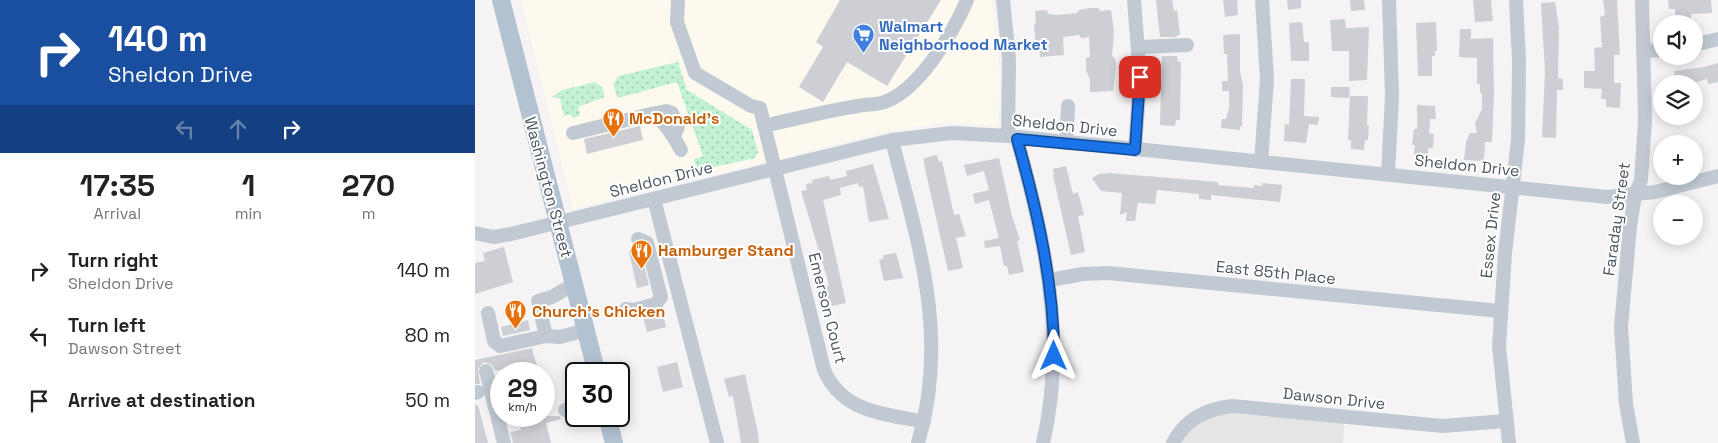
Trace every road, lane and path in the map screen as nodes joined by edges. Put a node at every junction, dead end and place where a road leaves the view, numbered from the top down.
1 (501, 0) edge
2 (678, 0) edge
3 (967, 0) edge
4 (1003, 0) edge
5 (1134, 0) edge
6 (1262, 0) edge
7 (1389, 0) edge
8 (1516, 0) edge
9 (1642, 0) edge
10 (1718, 39) edge
11 (1703, 43) edge
12 (1187, 45) dead end
13 (1139, 47) junction
14 (1653, 50) edge
15 (1645, 51) junction
16 (1068, 106) dead end
17 (764, 126) junction
18 (573, 133) dead end
19 (1013, 137) junction
20 (892, 140) junction
21 (1066, 143) junction
22 (681, 150) dead end
23 (1135, 150) junction
24 (1261, 162) junction
25 (775, 169) junction
26 (1388, 174) junction
27 (1718, 176) edge
28 (1512, 188) junction
29 (1635, 195) junction
30 (655, 199) junction
31 (559, 223) junction
32 (475, 233) edge
33 (638, 239) dead end
34 (1050, 280) junction
35 (574, 284) junction
36 (626, 309) dead end
37 (1500, 311) junction
38 (488, 313) dead end
39 (586, 330) junction
40 (546, 336) junction
41 (594, 362) edge
42 (486, 371) dead end
43 (1505, 421) junction
44 (924, 422) junction
45 (610, 427) edge
46 (504, 443) edge
47 (614, 443) edge
48 (717, 443) edge
49 (918, 443) edge
50 (1043, 443) edge
51 (1173, 443) edge
52 (1509, 443) edge
53 (1633, 443) edge

1 - 31 main road, Washington Street
2 - 17 street, Emerson Court
3 - 17 street
4 - 19 street
5 - 13 street
6 - 24 street
7 - 26 street
8 - 28 street, Essex Drive
9 - 15 street, Faraday Street
10 - 11 street
12 - 13 street
13 - 23 street
14 - 15 street
15 - 29 street, Faraday Street
16 - 21 street
17 - 25 street, Emerson Court
18 - 22 street
19 - 20 street, Sheldon Drive
19 - 21 street, Sheldon Drive
19 - 34 street
20 - 25 street, Sheldon Drive
20 - 44 street
21 - 23 street, Sheldon Drive
23 - 24 street, Sheldon Drive
24 - 26 street, Sheldon Drive
25 - 30 street, Sheldon Drive
25 - 44 street, Emerson Court
26 - 28 street, Sheldon Drive
27 - 29 street, Sheldon Drive
28 - 29 street, Sheldon Drive
28 - 37 street, Essex Drive
29 - 53 street, Faraday Street
30 - 31 street, Sheldon Drive
30 - 48 street
31 - 32 street, Sheldon Drive
31 - 35 main road, Washington Street
33 - 36 street
34 - 37 street, East 85th Place
34 - 50 street
35 - 39 main road, Washington Street
35 - 40 street
37 - 43 street, Essex Drive
38 - 40 street
39 - 40 street
39 - 41 main road, Washington Street
42 - 46 street
43 - 51 street, Dawson Drive
43 - 52 street, Essex Drive
44 - 49 street
45 - 47 main road

